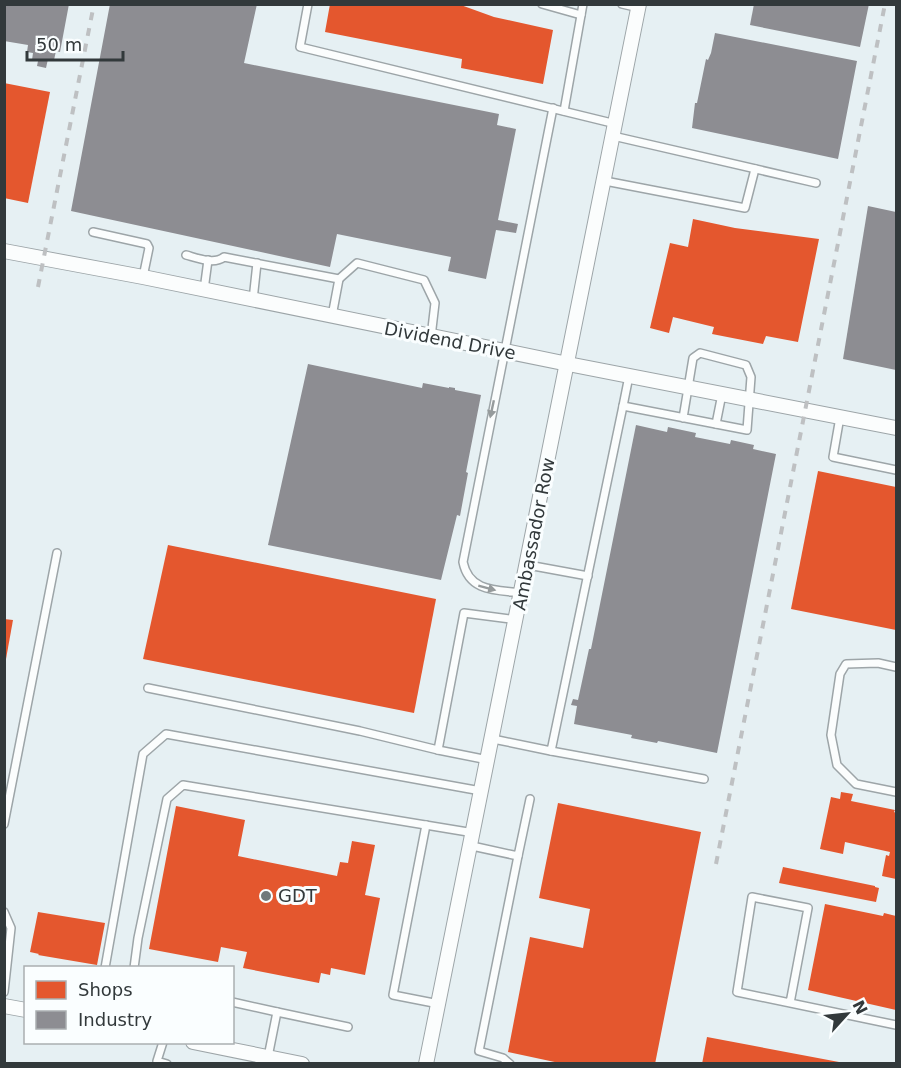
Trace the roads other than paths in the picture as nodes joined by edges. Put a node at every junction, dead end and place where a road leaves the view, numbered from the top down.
1 (308, 4) edge
2 (542, 4) edge
3 (584, 4) edge
4 (622, 4) edge
5 (639, 6) edge
6 (581, 15) junction
7 (553, 108) junction
8 (564, 111) junction
9 (615, 130) junction
10 (755, 169) junction
11 (604, 181) junction
12 (816, 183) dead end
13 (93, 232) dead end
14 (4, 251) edge
15 (186, 255) dead end
16 (208, 260) junction
17 (257, 263) junction
18 (143, 277) junction
19 (339, 279) junction
20 (204, 291) junction
21 (253, 300) junction
22 (332, 316) junction
23 (431, 337) junction
24 (504, 352) junction
25 (568, 364) junction
26 (629, 376) junction
27 (687, 387) junction
28 (722, 394) junction
29 (749, 399) junction
30 (623, 406) junction
31 (840, 417) junction
32 (683, 418) junction
33 (716, 424) junction
34 (897, 428) edge
35 (897, 470) edge
36 (57, 553) dead end
37 (528, 565) junction
38 (588, 576) junction
39 (522, 593) junction
40 (517, 620) junction
41 (897, 667) edge
42 (148, 688) dead end
43 (493, 739) junction
44 (438, 750) junction
45 (551, 751) junction
46 (489, 760) junction
47 (704, 779) dead end
48 (483, 792) junction
49 (897, 792) edge
50 (530, 799) dead end
51 (4, 824) edge
52 (426, 825) junction
53 (473, 840) junction
54 (518, 855) junction
55 (4, 912) edge
56 (105, 966) edge
57 (134, 966) edge
58 (4, 992) edge
59 (234, 1002) edge
60 (790, 1003) junction
61 (439, 1004) junction
62 (4, 1006) edge
63 (24, 1010) edge
64 (277, 1012) junction
65 (897, 1025) edge
66 (348, 1027) dead end
67 (162, 1044) edge
68 (203, 1044) edge
69 (268, 1057) junction
70 (167, 1064) edge
71 (302, 1064) edge
72 (426, 1064) edge
73 (510, 1064) edge

1 - 7 lane
2 - 6 lane
3 - 6 lane
4 - 5 lane
5 - 9 street, Ambassador Row
6 - 8 lane
7 - 8 lane
7 - 24 lane
8 - 9 lane
9 - 10 lane
9 - 11 street, Ambassador Row
10 - 11 lane
10 - 12 lane
11 - 25 street, Ambassador Row
13 - 18 lane
14 - 18 street, Dividend Drive
15 - 16 lane
16 - 17 lane
16 - 20 lane
17 - 19 lane
17 - 21 lane
18 - 20 street, Dividend Drive
19 - 22 lane
19 - 23 lane
20 - 21 street, Dividend Drive
21 - 22 street, Dividend Drive
22 - 23 street, Dividend Drive
23 - 24 street, Dividend Drive
24 - 25 street, Dividend Drive
24 -> 39 lane
25 - 26 street, Dividend Drive
25 - 37 street, Ambassador Row
26 - 27 street, Dividend Drive
26 - 30 lane
27 - 28 street, Dividend Drive
27 - 29 lane
27 - 32 lane
28 - 29 street, Dividend Drive
28 - 33 lane
29 - 31 street, Dividend Drive
29 - 33 lane
30 - 32 lane
30 - 38 lane
31 - 34 street, Dividend Drive
31 - 35 lane
32 - 33 lane
36 - 51 lane
37 - 38 lane
37 - 39 street, Ambassador Row
38 - 45 lane
39 - 40 street, Ambassador Row
40 - 43 street, Ambassador Row
40 - 44 lane
41 - 49 lane
42 - 44 lane
43 - 45 lane
43 - 46 street, Ambassador Row
44 - 46 lane
45 - 47 lane
46 - 48 street, Ambassador Row
48 - 53 street, Ambassador Row
48 - 56 lane
50 - 54 lane
52 - 53 lane
52 - 57 lane
52 - 61 lane
53 - 54 lane
53 - 61 street, Ambassador Row
54 - 73 lane
55 - 58 lane
59 - 64 lane
60 - 60 lane
60 - 65 lane
61 - 72 street, Ambassador Row
62 - 63 street
64 - 66 lane
64 - 69 lane
67 - 70 lane
68 - 69 street
69 - 71 street

